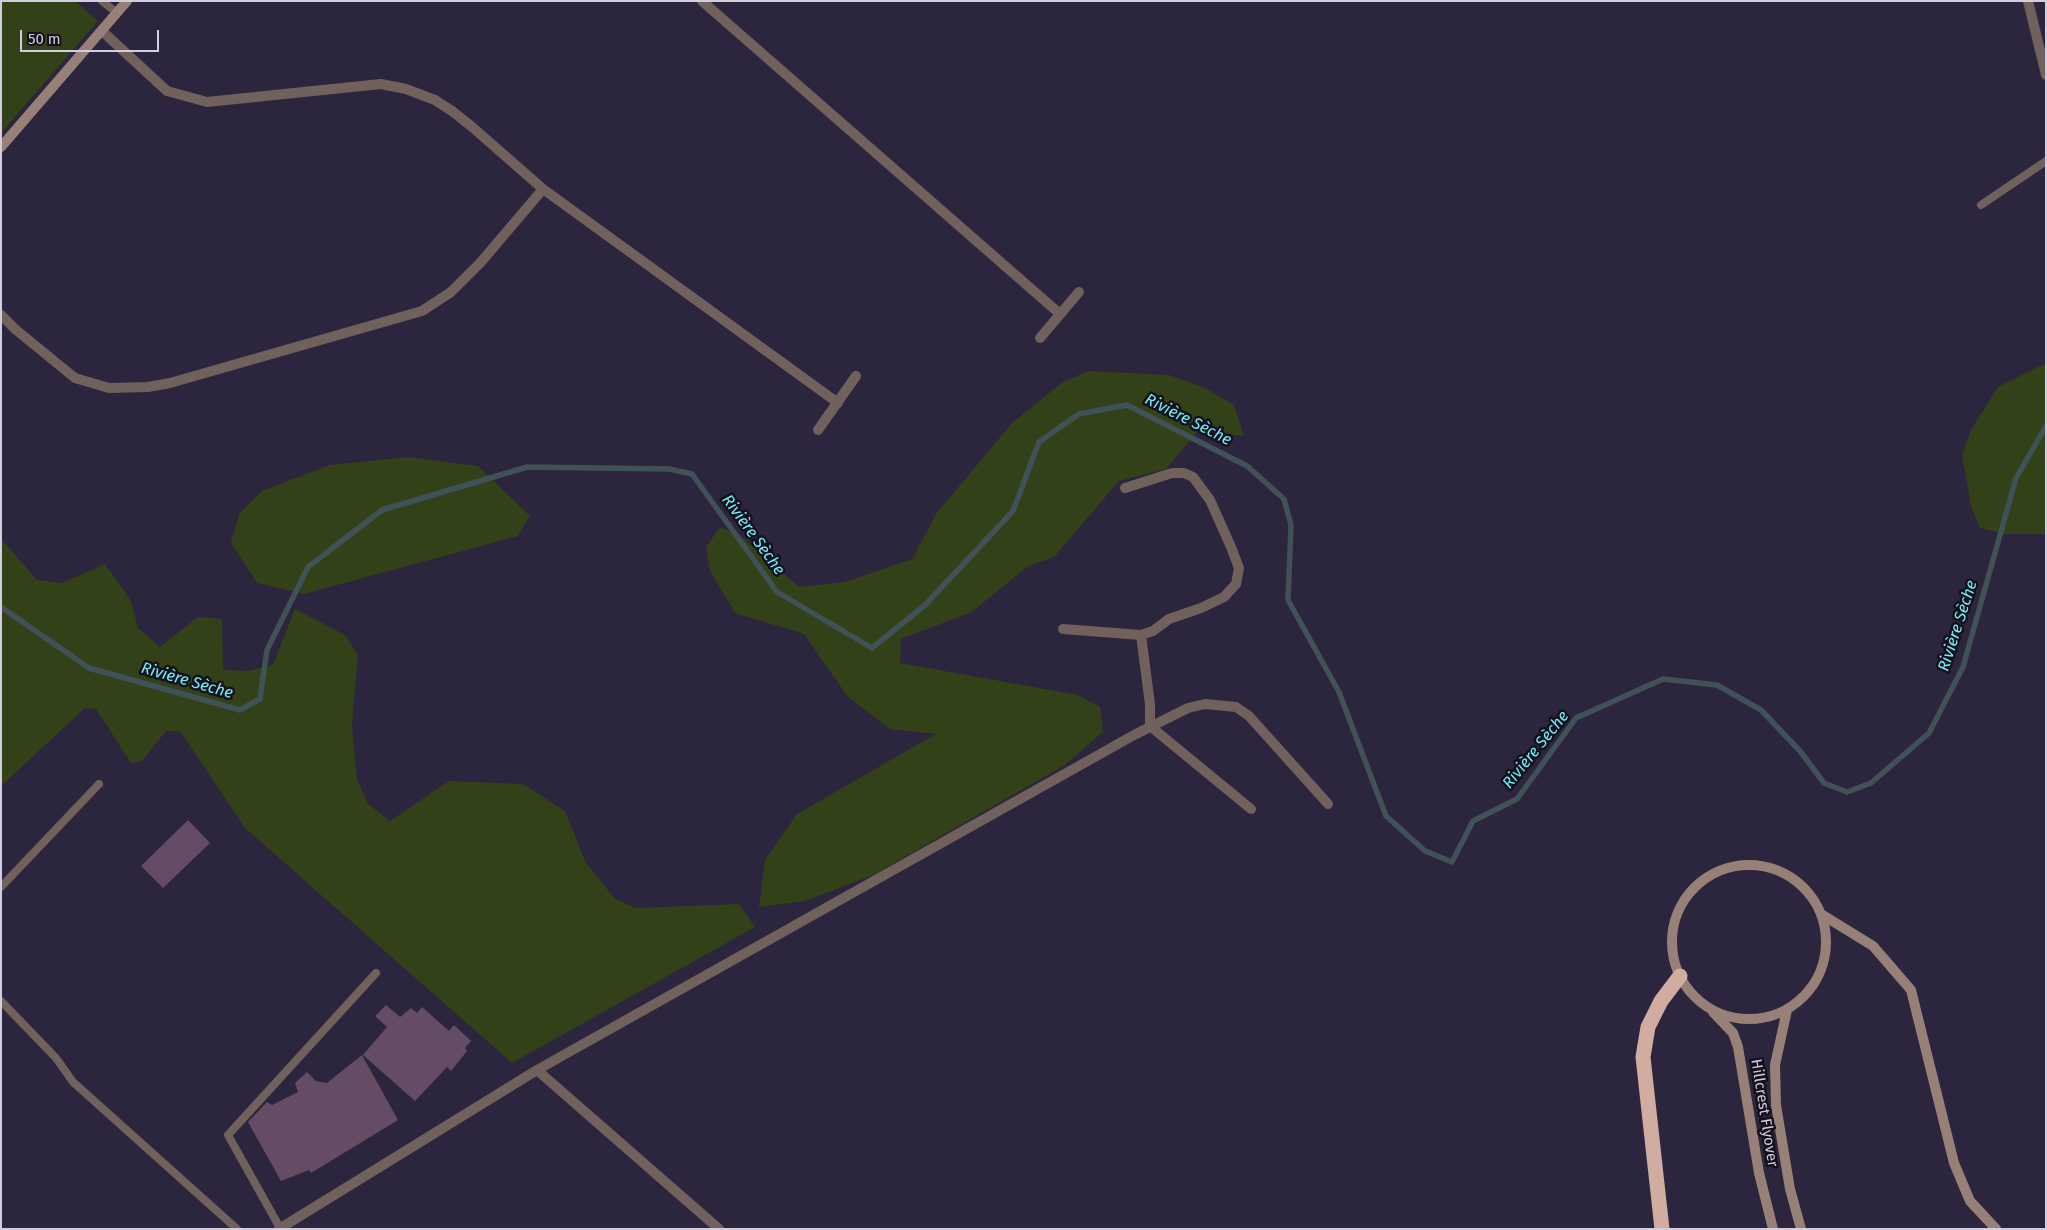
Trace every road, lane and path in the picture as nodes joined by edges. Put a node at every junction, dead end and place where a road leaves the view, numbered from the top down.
1 (102, 1) edge
2 (127, 1) edge
3 (702, 1) edge
4 (2028, 1) edge
5 (117, 13) junction
6 (102, 31) junction
7 (2046, 75) edge
8 (1, 147) edge
9 (2046, 161) edge
10 (543, 189) junction
11 (1981, 205) dead end
12 (1079, 292) dead end
13 (1, 314) edge
14 (1060, 314) junction
15 (1040, 338) dead end
16 (856, 376) dead end
17 (838, 403) junction
18 (818, 430) dead end
19 (1125, 488) dead end
20 (1063, 629) dead end
21 (1141, 635) junction
22 (1150, 726) junction
23 (99, 784) dead end
24 (1328, 804) dead end
25 (1251, 809) dead end
26 (1, 887) edge
27 (1821, 914) junction
28 (376, 973) dead end
29 (1680, 976) junction
30 (1, 1001) edge
31 (1711, 1010) junction
32 (1788, 1010) junction
33 (537, 1070) junction
34 (279, 1228) edge
35 (237, 1229) edge
36 (720, 1229) edge
37 (1662, 1229) edge
38 (1773, 1229) edge
39 (1801, 1229) edge
40 (1996, 1229) edge

1 - 5 lane
2 - 5 main road
3 - 14 street
4 - 7 street
5 - 6 main road
6 - 8 main road
6 - 10 street
9 - 11 lane
10 - 13 street
10 - 17 street
12 - 14 street
14 - 15 street
16 - 17 street
17 - 18 street
19 - 21 street
20 - 21 street
21 - 22 street
22 - 24 street
22 - 25 street
22 - 33 street
23 - 26 lane
27 - 29 main road
27 - 32 main road
27 - 40 main road
28 - 34 lane
29 - 31 main road
29 - 37 highway
30 - 35 lane
31 - 32 main road
31 - 38 main road, Hillcrest Flyover
32 - 39 main road, Hillcrest Flyover
33 - 34 street
33 - 36 street

